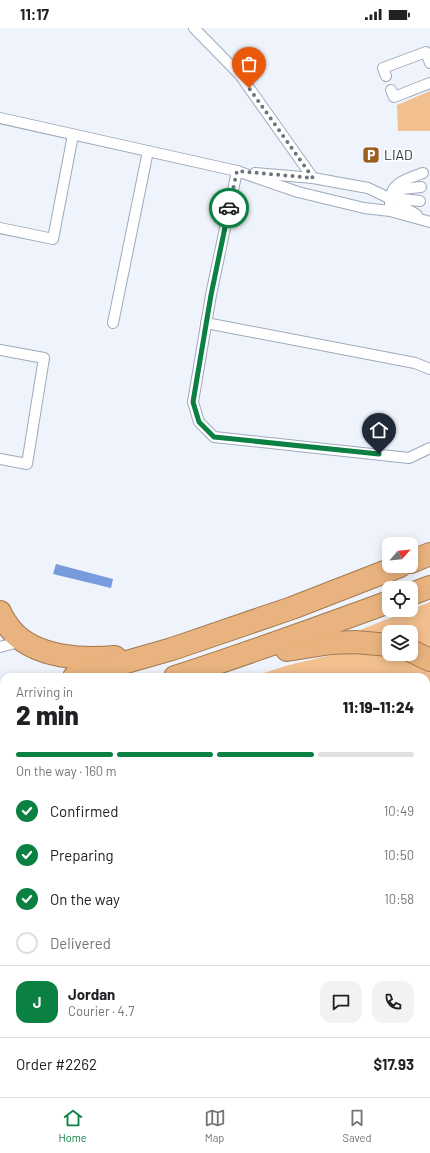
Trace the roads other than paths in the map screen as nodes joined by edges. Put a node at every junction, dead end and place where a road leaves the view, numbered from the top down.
1 (194, 28) edge
2 (428, 51) edge
3 (430, 63) edge
4 (386, 76) dead end
5 (430, 83) edge
6 (391, 90) dead end
7 (0, 118) edge
8 (73, 135) junction
9 (148, 152) junction
10 (237, 171) junction
11 (423, 173) dead end
12 (313, 178) junction
13 (421, 186) dead end
14 (391, 194) junction
15 (420, 201) dead end
16 (390, 211) junction
17 (427, 221) edge
18 (0, 228) edge
19 (113, 323) dead end
20 (206, 323) junction
21 (0, 350) edge
22 (430, 369) edge
23 (430, 448) edge
24 (0, 459) edge
25 (430, 554) edge
26 (418, 559) edge
27 (382, 573) edge
28 (430, 587) edge
29 (418, 591) edge
30 (382, 605) edge
31 (0, 612) edge
32 (23, 641) junction
33 (382, 644) edge
34 (0, 647) edge
35 (172, 649) junction
36 (418, 654) edge
37 (229, 660) junction
38 (430, 660) edge
39 (88, 673) edge
40 (188, 673) edge

1 - 12 lane
2 - 3 lane
2 - 4 lane
5 - 6 lane
7 - 8 lane
8 - 9 lane
8 - 18 lane
9 - 10 lane
9 - 19 lane
10 - 12 lane
10 - 16 lane
10 - 20 lane
11 - 14 lane
12 - 14 lane
13 - 14 lane
14 - 15 lane
14 - 16 lane
14 - 17 lane
16 - 17 lane
20 - 22 lane
20 - 23 lane
21 - 24 lane
25 - 26 highway
27 - 35 highway
28 - 29 highway
30 - 37 highway
31 - 32 highway
32 - 34 lane
32 - 35 highway
33 - 37 highway
35 - 39 highway
36 - 38 highway
37 - 40 highway

